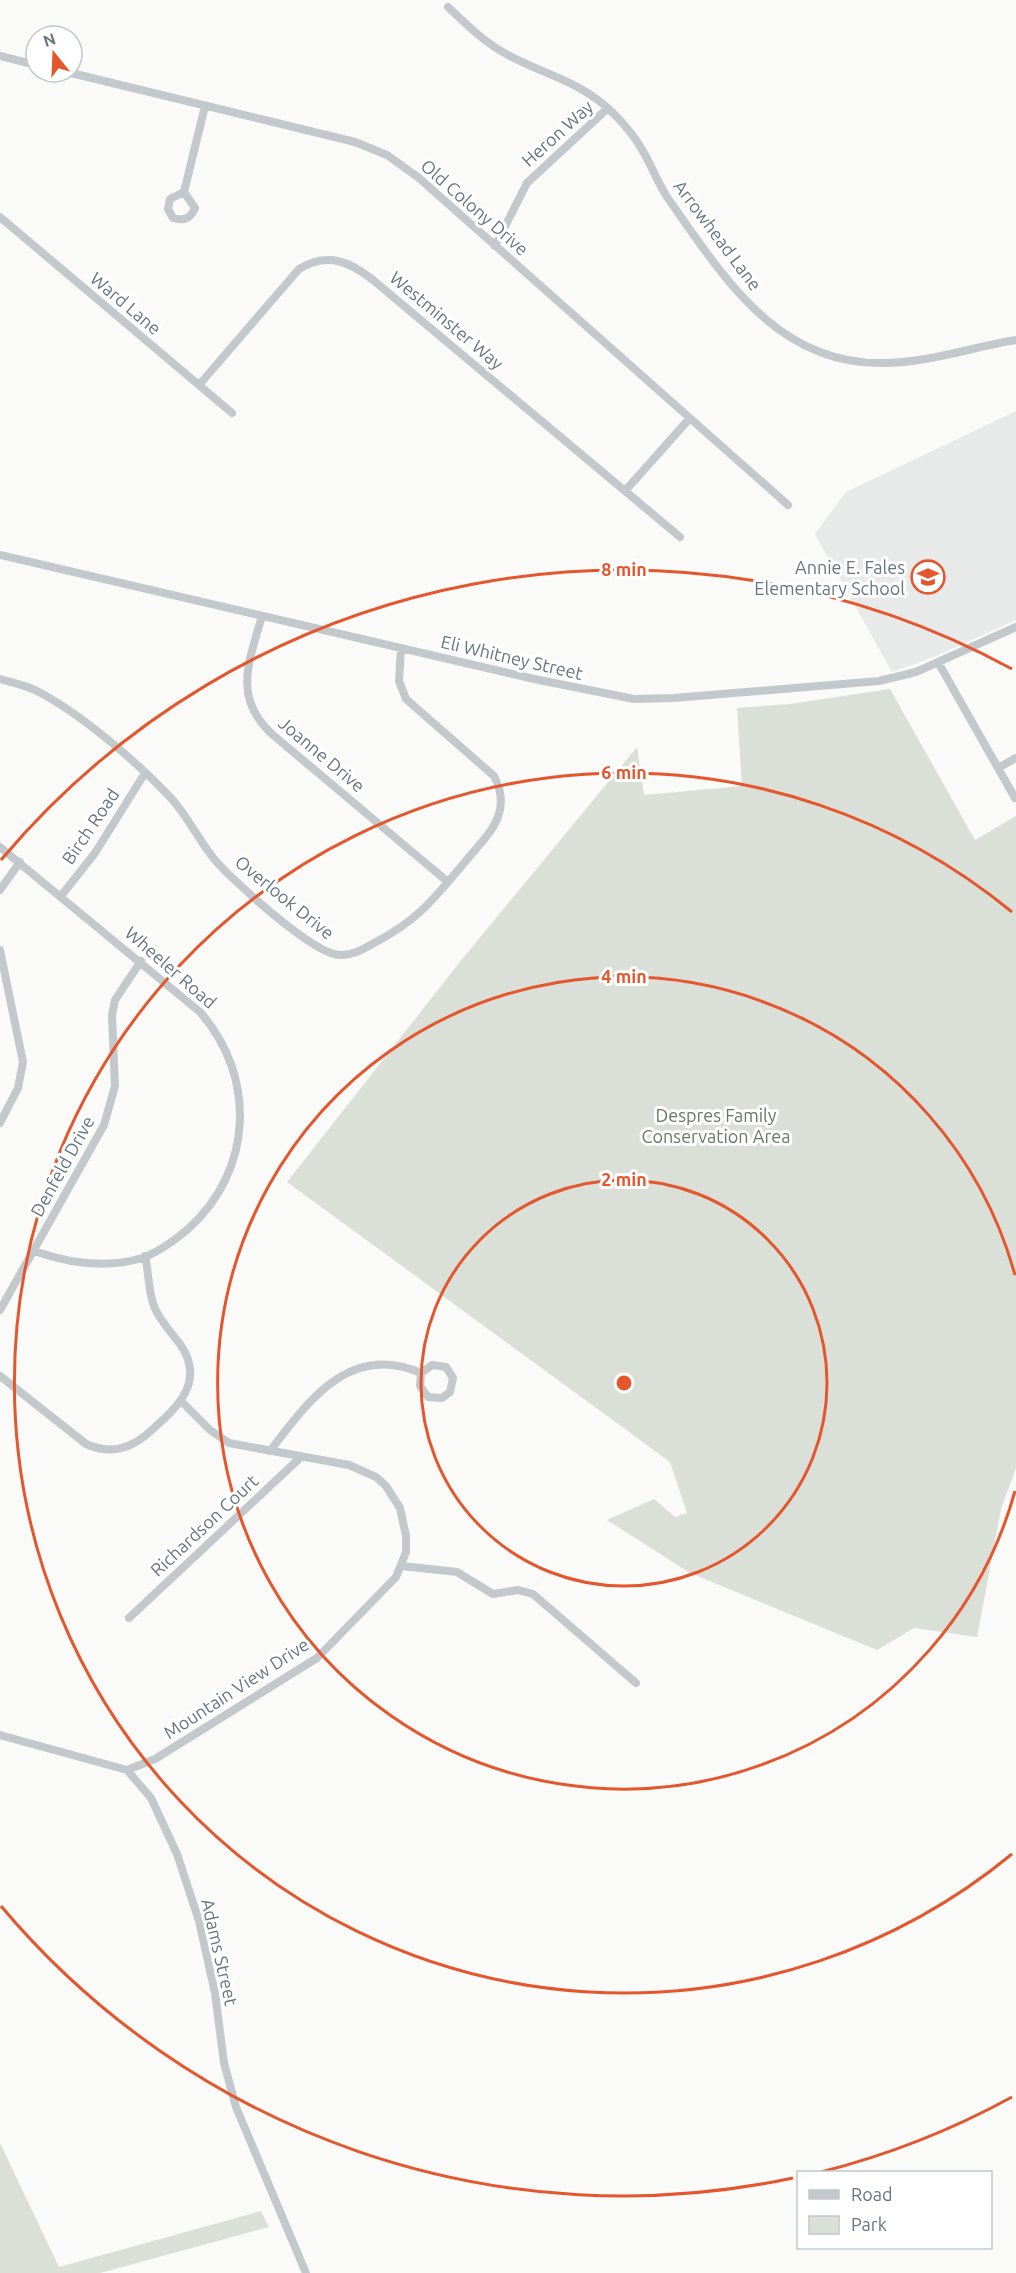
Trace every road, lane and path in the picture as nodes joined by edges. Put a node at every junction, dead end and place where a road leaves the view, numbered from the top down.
1 (448, 7) dead end
2 (0, 56) edge
3 (24, 62) edge
4 (84, 76) edge
5 (205, 106) junction
6 (608, 108) junction
7 (184, 192) dead end
8 (0, 217) edge
9 (495, 246) junction
10 (1016, 340) edge
11 (199, 385) junction
12 (232, 413) dead end
13 (690, 418) junction
14 (625, 490) junction
15 (788, 505) dead end
16 (680, 537) dead end
17 (0, 555) edge
18 (262, 616) junction
19 (1016, 627) edge
20 (401, 648) junction
21 (938, 662) junction
22 (0, 679) edge
23 (1016, 758) edge
24 (998, 768) junction
25 (145, 773) junction
26 (1015, 798) edge
27 (0, 847) edge
28 (20, 862) junction
29 (448, 882) junction
30 (0, 890) edge
31 (61, 896) junction
32 (0, 950) edge
33 (141, 962) junction
34 (0, 1123) edge
35 (34, 1251) junction
36 (145, 1256) junction
37 (0, 1310) edge
38 (422, 1373) junction
39 (0, 1376) edge
40 (182, 1402) junction
41 (270, 1451) junction
42 (301, 1456) junction
43 (402, 1566) junction
44 (129, 1618) dead end
45 (636, 1683) dead end
46 (0, 1735) edge
47 (127, 1770) junction
48 (308, 2272) edge

1 - 6 street, Arrowhead Lane
2 - 3 street
4 - 5 street, Old Colony Drive
5 - 7 street
5 - 9 street, Old Colony Drive
6 - 9 street, Heron Way
6 - 10 street, Arrowhead Lane
8 - 11 street, Ward Lane
9 - 13 street, Old Colony Drive
11 - 12 street, Ward Lane
11 - 14 street, Westminster Way
13 - 14 street
13 - 15 street, Old Colony Drive
14 - 16 street, Westminster Way
17 - 18 street, Eli Whitney Street
18 - 20 street, Eli Whitney Street
18 - 29 street, Joanne Drive
19 - 21 street, Eli Whitney Street
20 - 21 street, Eli Whitney Street
20 - 29 street, Overlook Drive
21 - 24 street
22 - 25 street, Overlook Drive
23 - 24 street
24 - 26 street
25 - 29 street, Overlook Drive
25 - 31 street, Birch Road
27 - 28 street, Wheeler Road
28 - 30 street
28 - 31 street, Wheeler Road
31 - 33 street, Wheeler Road
32 - 34 street
33 - 35 street, Denfeld Drive
33 - 36 street, Wheeler Road
35 - 36 street, Wheeler Road
35 - 37 street, Denfeld Drive
36 - 40 street
38 - 38 street
38 - 41 street
39 - 40 street
40 - 41 street
41 - 42 street
42 - 43 street
42 - 44 street, Richardson Court
43 - 45 street
43 - 47 street, Mountain View Drive
46 - 47 street
47 - 48 street, Adams Street

